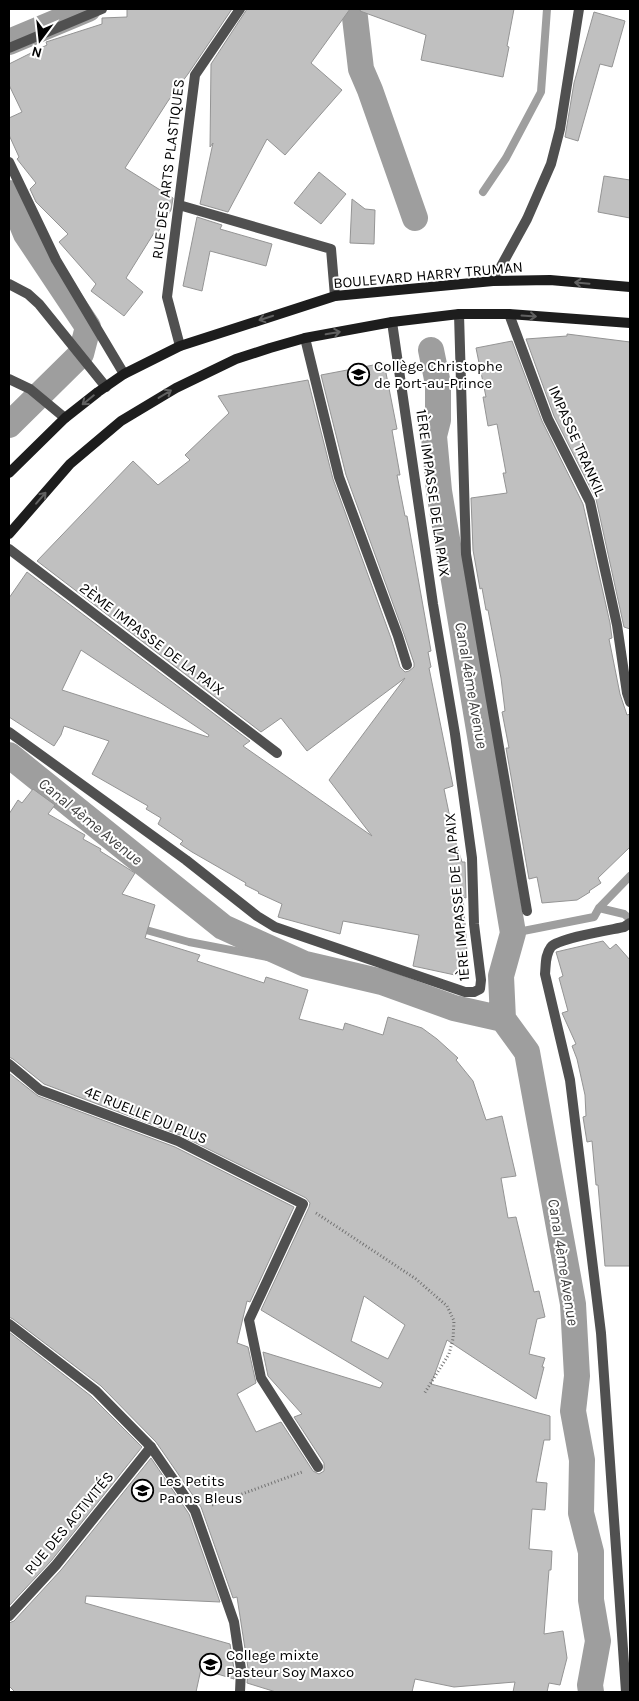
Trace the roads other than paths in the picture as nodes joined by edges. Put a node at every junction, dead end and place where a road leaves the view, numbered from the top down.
1 (102, 9) edge
2 (240, 9) edge
3 (579, 9) edge
4 (9, 48) edge
5 (9, 162) edge
6 (179, 205) junction
7 (492, 281) junction
8 (9, 284) edge
9 (630, 287) edge
10 (335, 296) junction
11 (460, 314) junction
12 (509, 314) junction
13 (392, 322) junction
14 (630, 323) edge
15 (305, 338) junction
16 (180, 346) junction
17 (124, 374) junction
18 (9, 379) edge
19 (106, 386) junction
20 (65, 418) junction
21 (9, 474) edge
22 (9, 534) edge
23 (9, 549) edge
24 (407, 665) dead end
25 (630, 702) edge
26 (9, 732) edge
27 (277, 753) dead end
28 (527, 911) dead end
29 (628, 928) edge
30 (9, 1064) edge
31 (9, 1324) edge
32 (151, 1447) junction
33 (318, 1467) road end
34 (9, 1616) edge
35 (240, 1692) edge
36 (626, 1692) edge

1 - 4 street
2 - 6 street, RUE DES ARTS PLASTIQUES
3 - 7 street
5 - 17 street
6 - 10 street
6 - 16 street, RUE DES ARTS PLASTIQUES
9 -> 7 main road, BOULEVARD HARRY TRUMAN
7 - 10 main road, BOULEVARD HARRY TRUMAN
8 - 19 street
10 -> 16 main road, BOULEVARD HARRY TRUMAN
11 - 12 main road
11 - 13 main road
11 - 28 street
12 -> 14 main road
12 - 25 street, IMPASSE TRANKIL
15 -> 13 main road
13 - 26 street, 1ÈRE IMPASSE DE LA PAIX
22 -> 15 main road
15 - 24 street
16 - 17 main road, BOULEVARD HARRY TRUMAN
17 - 19 main road, BOULEVARD HARRY TRUMAN
18 - 20 street
19 -> 20 main road, BOULEVARD HARRY TRUMAN
20 - 21 main road, BOULEVARD HARRY TRUMAN
23 - 27 street, 2ÈME IMPASSE DE LA PAIX
29 - 36 street
30 - 33 street, 4E RUELLE DU PLUS
31 - 32 street
32 - 34 street, RUE DES ACTIVITÉS
32 - 35 street

